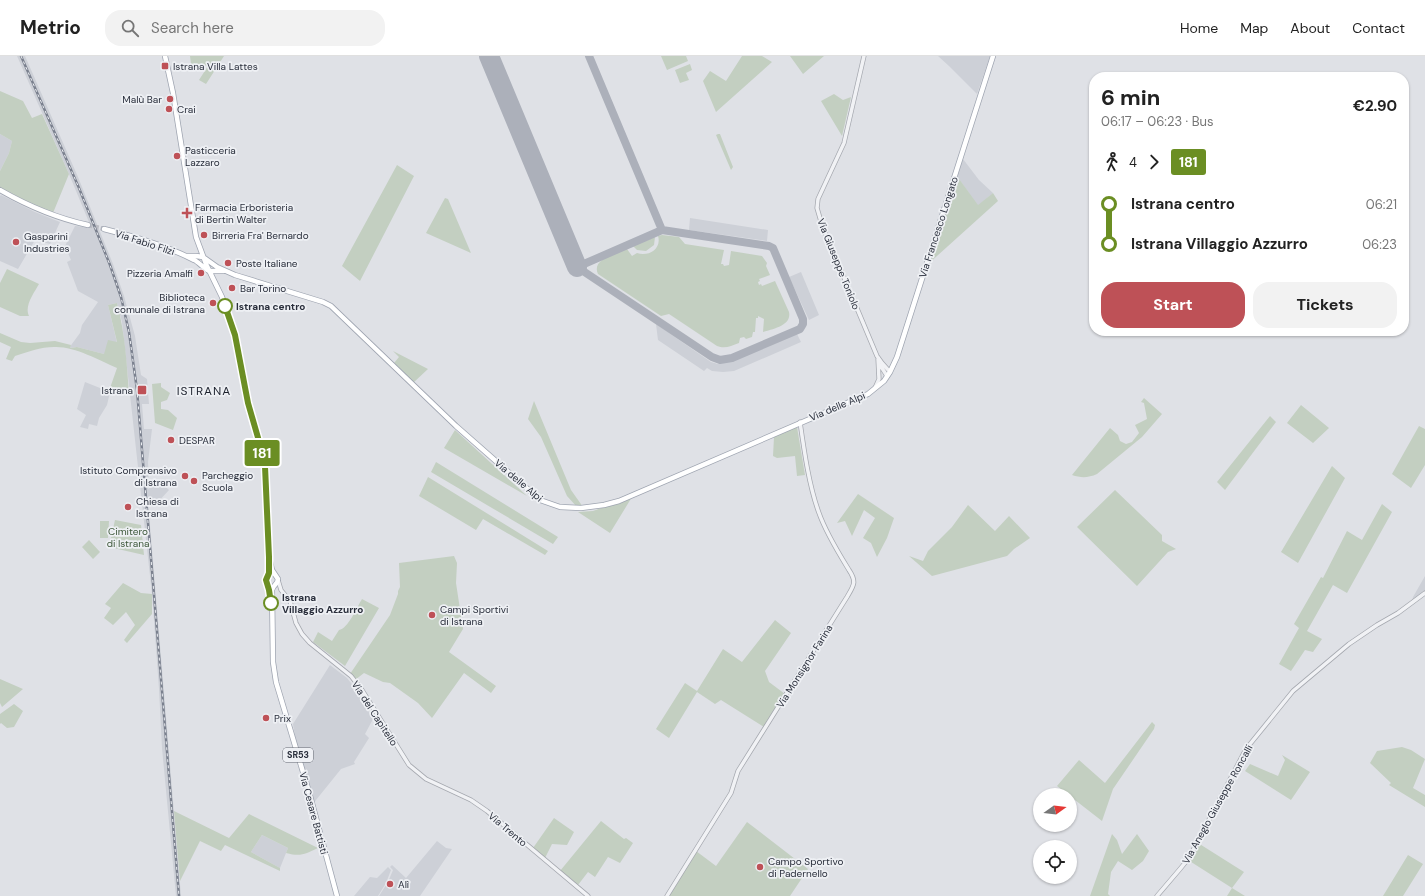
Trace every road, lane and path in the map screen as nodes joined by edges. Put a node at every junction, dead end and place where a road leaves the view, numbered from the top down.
1 (165, 56) edge
2 (864, 56) edge
3 (993, 56) edge
4 (0, 190) edge
5 (88, 224) tunnel mouth
6 (104, 229) tunnel mouth
7 (198, 243) junction
8 (203, 257) junction
9 (194, 258) junction
10 (221, 270) junction
11 (208, 271) junction
12 (214, 281) junction
13 (230, 319) junction
14 (877, 356) junction
15 (878, 362) junction
16 (894, 365) junction
17 (885, 367) junction
18 (889, 374) junction
19 (872, 391) junction
20 (800, 422) junction
21 (269, 557) junction
22 (274, 574) junction
23 (268, 575) junction
24 (278, 580) junction
25 (267, 584) junction
26 (274, 586) junction
27 (1425, 593) edge
28 (288, 598) junction
29 (272, 613) junction
30 (420, 775) joint
31 (338, 896) edge
32 (588, 896) edge
33 (667, 896) edge
34 (1157, 896) edge

1 - 7 main road
2 - 14 street, Via Giuseppe Toniolo
3 - 16 main road, Via Francesco Longato
4 - 5 main road
6 - 9 main road, Via Fabio Filzi
7 - 8 main road
7 - 9 main road
8 - 9 main road
8 - 10 main road
8 - 11 main road
9 - 11 main road, Via Fabio Filzi
10 - 11 main road
10 - 12 main road
10 - 20 main road, Via delle Alpi
11 - 12 main road
11 - 13 main road
12 - 13 main road
13 - 21 main road, Via Cesare Battisti
14 - 15 street, Via Giuseppe Toniolo
14 - 17 street, Via Giuseppe Toniolo
15 - 18 street
15 - 19 street, Via Giuseppe Toniolo
16 - 17 street
16 - 18 main road, Via Francesco Longato
17 - 18 street, Via Giuseppe Toniolo
18 - 19 main road, Via Francesco Longato
19 - 20 main road, Via delle Alpi
20 - 33 street, Via Monsignor Farina
21 - 22 main road, Via Cesare Battisti
21 - 23 main road, Via Cesare Battisti
22 - 23 main road
22 - 24 main road, Via Cesare Battisti
23 - 25 main road, Via Cesare Battisti
24 - 26 main road, Via Cesare Battisti
24 - 28 street, Via del Capitello
25 - 26 main road
25 - 29 main road, Via Cesare Battisti
26 - 28 street
26 - 29 main road, Via Cesare Battisti
27 - 34 street, Via Aneglo Giuseppe Roncalli
28 - 30 street, Via del Capitello
29 - 31 main road, Via Cesare Battisti / SR53
30 - 32 street, Via Trento

